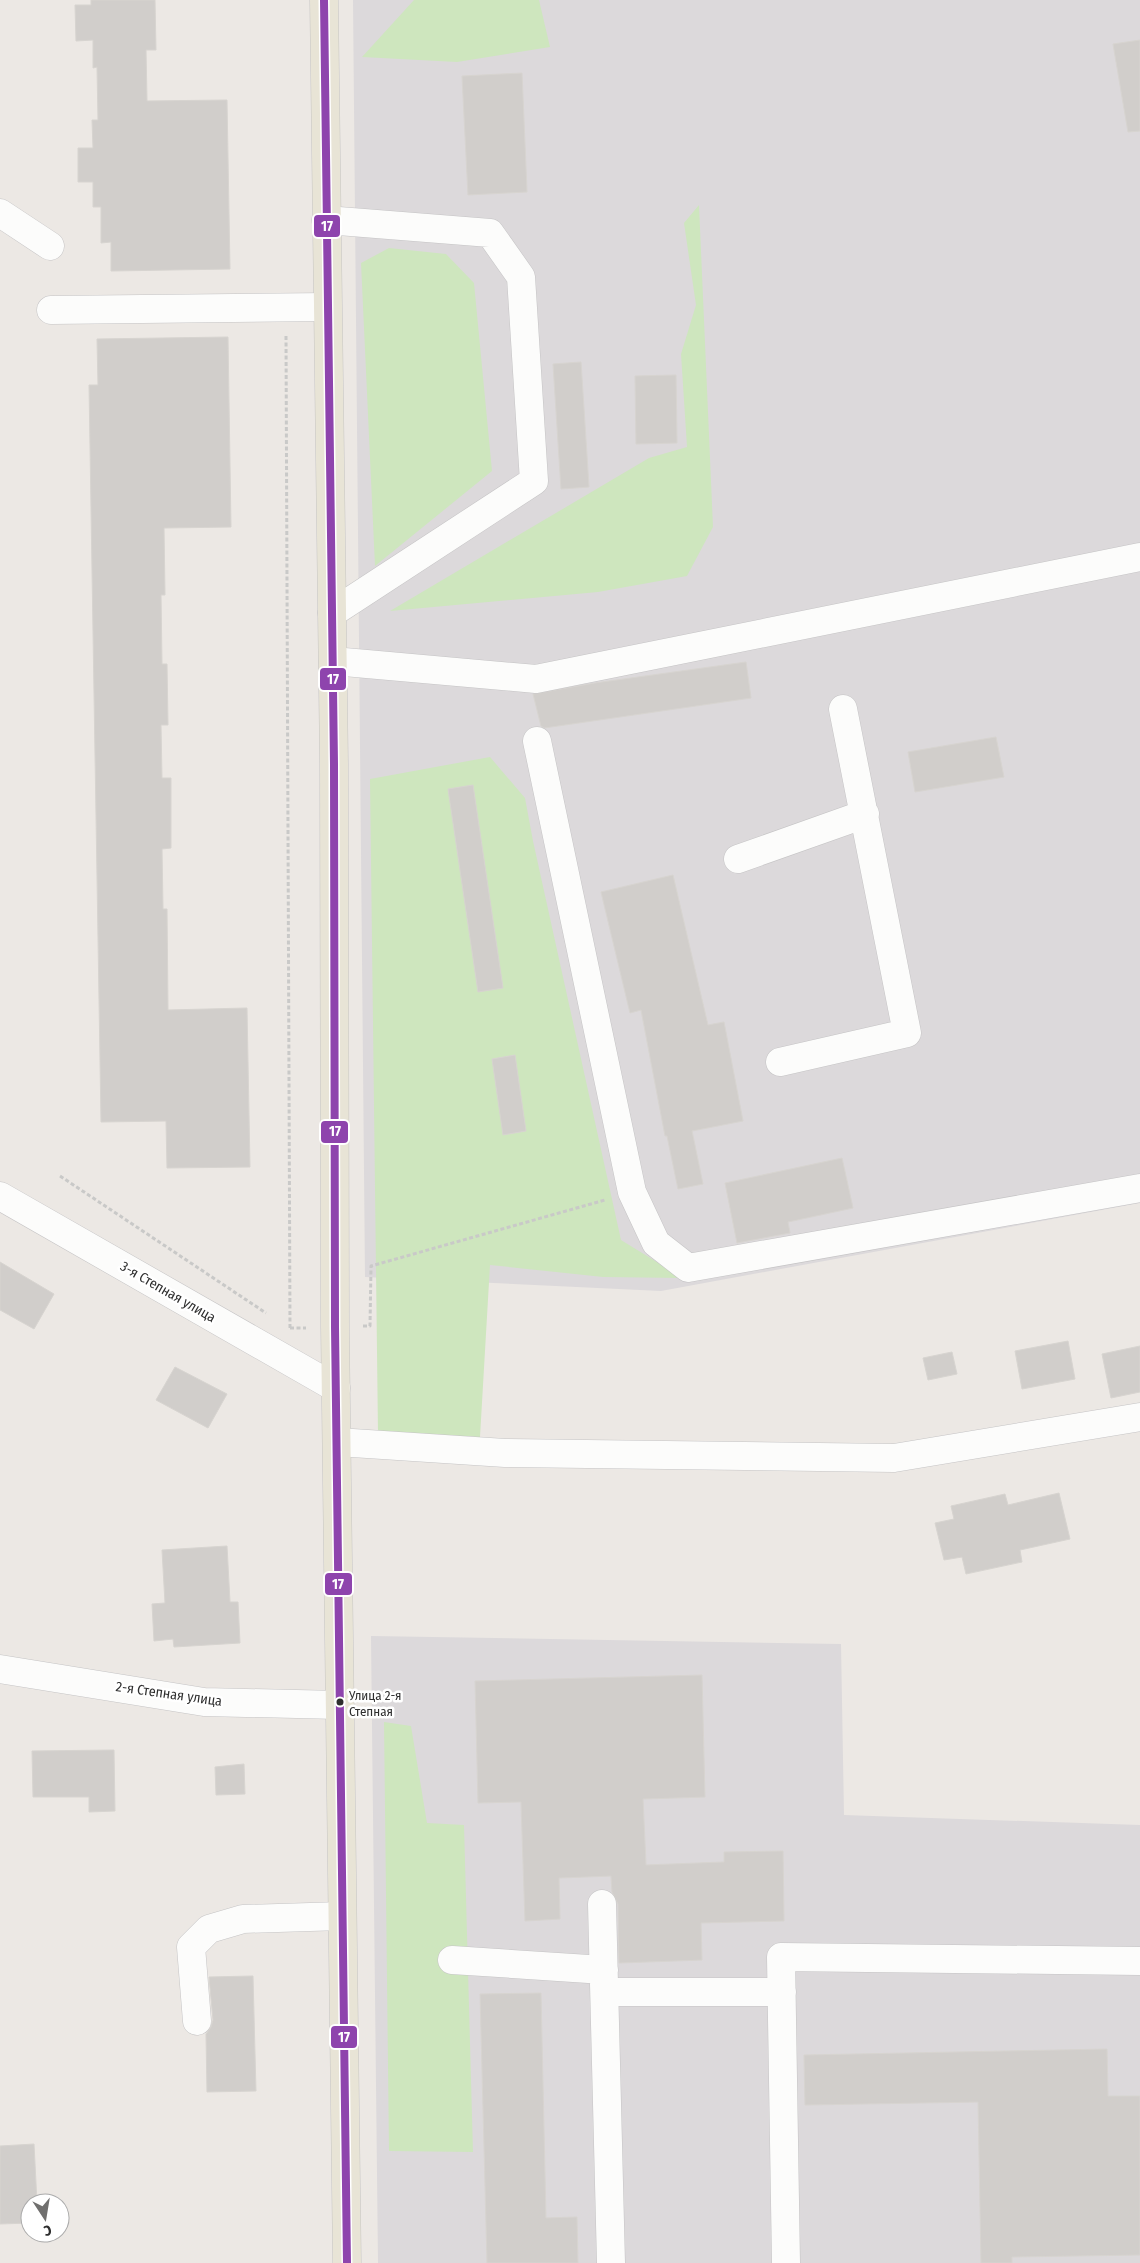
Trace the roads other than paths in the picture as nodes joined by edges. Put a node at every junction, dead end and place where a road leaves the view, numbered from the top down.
1 (324, 0) edge
2 (0, 213) edge
3 (326, 220) junction
4 (50, 246) dead end
5 (327, 307) junction
6 (51, 310) dead end
7 (1140, 557) edge
8 (332, 613) junction
9 (332, 661) junction
10 (843, 709) dead end
11 (537, 740) dead end
12 (865, 814) junction
13 (738, 859) dead end
14 (780, 1062) dead end
15 (1140, 1188) edge
16 (0, 1196) edge
17 (336, 1388) junction
18 (1140, 1417) edge
19 (337, 1442) junction
20 (0, 1669) edge
21 (339, 1705) junction
22 (602, 1904) dead end
23 (342, 1916) junction
24 (452, 1960) dead end
25 (1140, 1962) edge
26 (604, 1981) junction
27 (782, 1992) junction
28 (197, 2021) dead end
29 (347, 2263) edge
30 (611, 2263) edge
31 (786, 2263) edge

1 - 3 main road
2 - 4 street
3 - 5 main road
3 - 8 street
5 - 6 street
5 - 8 main road
7 - 9 street
8 - 9 main road
9 - 17 main road
10 - 12 street
11 - 15 street
12 - 13 street
12 - 14 street
16 - 17 street, 3-я Степная улица
17 - 19 main road
18 - 19 street
19 - 21 main road
20 - 21 street, 2-я Степная улица
21 - 23 main road
22 - 26 street
23 - 28 street
23 - 29 main road
24 - 26 street
25 - 27 street
26 - 27 street
26 - 30 street
27 - 31 street

